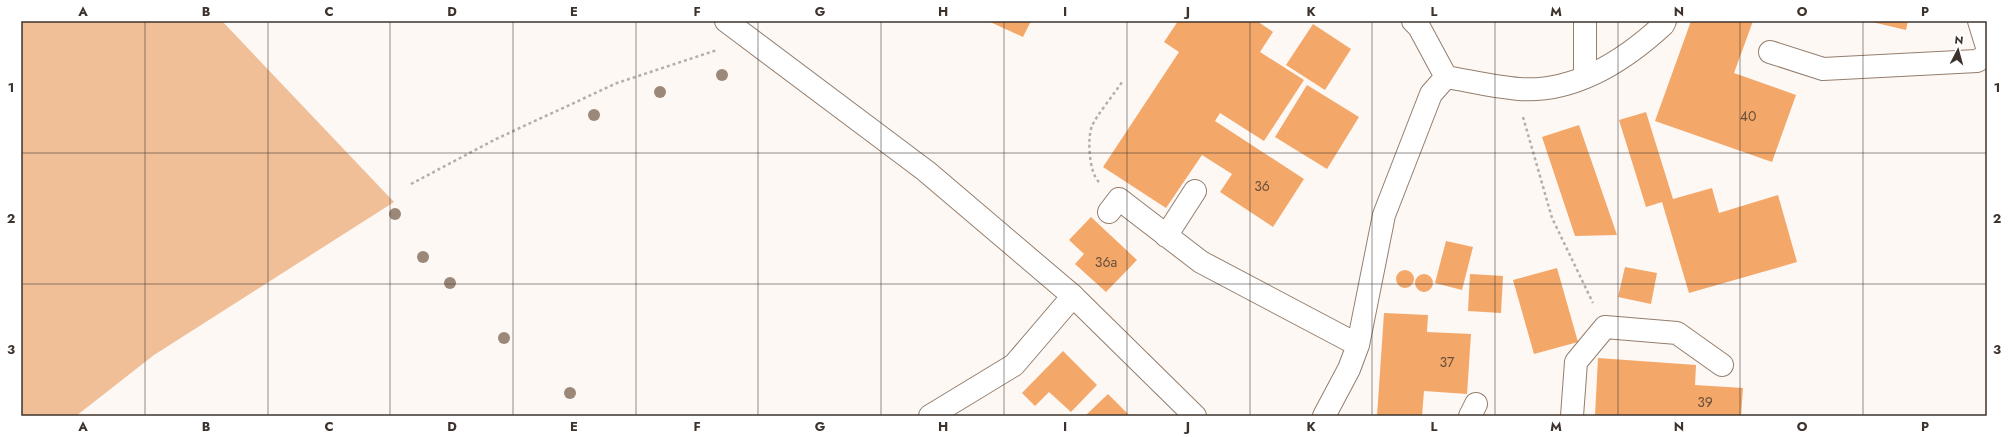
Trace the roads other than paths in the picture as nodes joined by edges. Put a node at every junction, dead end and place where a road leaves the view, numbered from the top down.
1 (726, 21) edge
2 (1413, 21) edge
3 (1584, 21) edge
4 (1665, 21) edge
5 (1980, 21) edge
6 (1987, 46) edge
7 (1770, 52) dead end
8 (1987, 55) edge
9 (1587, 76) junction
10 (1446, 77) junction
11 (1196, 191) dead end
12 (1114, 206) road end
13 (1166, 236) junction
14 (1073, 296) junction
15 (1358, 345) junction
16 (1722, 365) dead end
17 (930, 416) edge
18 (1195, 416) edge
19 (1324, 416) edge
20 (1572, 416) edge

1 - 14 street
2 - 10 street
3 - 9 street
4 - 9 street
5 - 6 street
7 - 8 street
9 - 10 street
10 - 15 street
11 - 13 street
12 - 13 street
13 - 15 street
14 - 17 street
14 - 18 street
15 - 19 street
16 - 20 street

